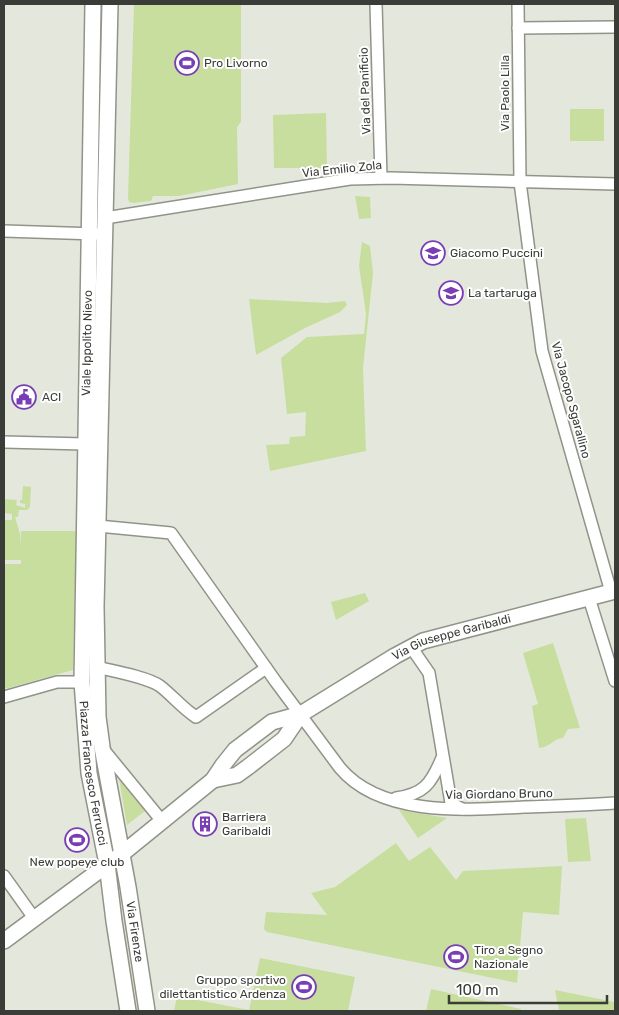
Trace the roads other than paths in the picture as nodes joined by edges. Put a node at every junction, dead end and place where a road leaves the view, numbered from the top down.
1 (93, 4) edge
2 (110, 4) edge
3 (376, 4) edge
4 (518, 4) edge
5 (615, 27) edge
6 (518, 28) junction
7 (381, 178) junction
8 (520, 182) junction
9 (615, 184) edge
10 (105, 218) junction
11 (4, 230) edge
12 (88, 234) junction
13 (104, 235) junction
14 (4, 442) edge
15 (86, 444) junction
16 (98, 526) junction
17 (613, 592) edge
18 (588, 598) junction
19 (411, 647) junction
20 (96, 667) junction
21 (266, 668) junction
22 (615, 681) edge
23 (82, 682) junction
24 (4, 697) edge
25 (300, 714) junction
26 (102, 747) junction
27 (442, 758) junction
28 (213, 780) junction
29 (386, 798) junction
30 (615, 803) edge
31 (463, 810) junction
32 (162, 821) junction
33 (123, 853) junction
34 (107, 864) junction
35 (4, 876) edge
36 (34, 918) junction
37 (4, 941) edge
38 (128, 1011) edge
39 (147, 1011) edge

1 - 12 main road, Viale Ippolito Nievo
2 - 10 main road, Viale Ippolito Nievo
3 - 7 street, Via del Panificio
4 - 6 street, Via Paolo Lilla
5 - 6 street
6 - 8 street, Via Paolo Lilla
7 - 8 street, Via Emilio Zola
7 - 10 street, Via Emilio Zola
8 - 9 street, Via Emilio Zola
8 - 17 street, Via Jacopo Sgarallino
10 - 13 main road, Viale Ippolito Nievo
11 - 12 street
12 - 13 street
12 - 15 main road, Viale Ippolito Nievo
13 - 16 main road, Viale Ippolito Nievo
14 - 15 street
15 - 23 main road, Viale Ippolito Nievo
16 - 20 main road, Viale Ippolito Nievo
16 - 21 street, Via Giordano Bruno
17 - 18 main road, Via Giuseppe Garibaldi
18 - 19 main road, Via Giuseppe Garibaldi
18 - 22 street
19 - 25 main road, Via Giuseppe Garibaldi
19 - 27 street
20 - 21 street
20 - 26 main road, Piazza Francesco Ferrucci
21 - 25 street, Via Giordano Bruno
23 - 24 street
23 - 34 main road, Piazza Francesco Ferrucci
25 - 28 main road
25 - 28 main road
25 - 29 street, Via Giordano Bruno
26 - 32 street, Piazza Francesco Ferrucci
26 - 33 main road, Piazza Francesco Ferrucci
27 - 29 street
27 - 31 street
28 - 32 main road
29 - 31 street, Via Giordano Bruno
30 - 31 street, Via Giordano Bruno
32 - 33 main road
33 - 34 main road
33 - 39 main road, Via Firenze
34 - 36 main road
34 - 38 main road, Via Firenze
35 - 36 street
36 - 37 main road

